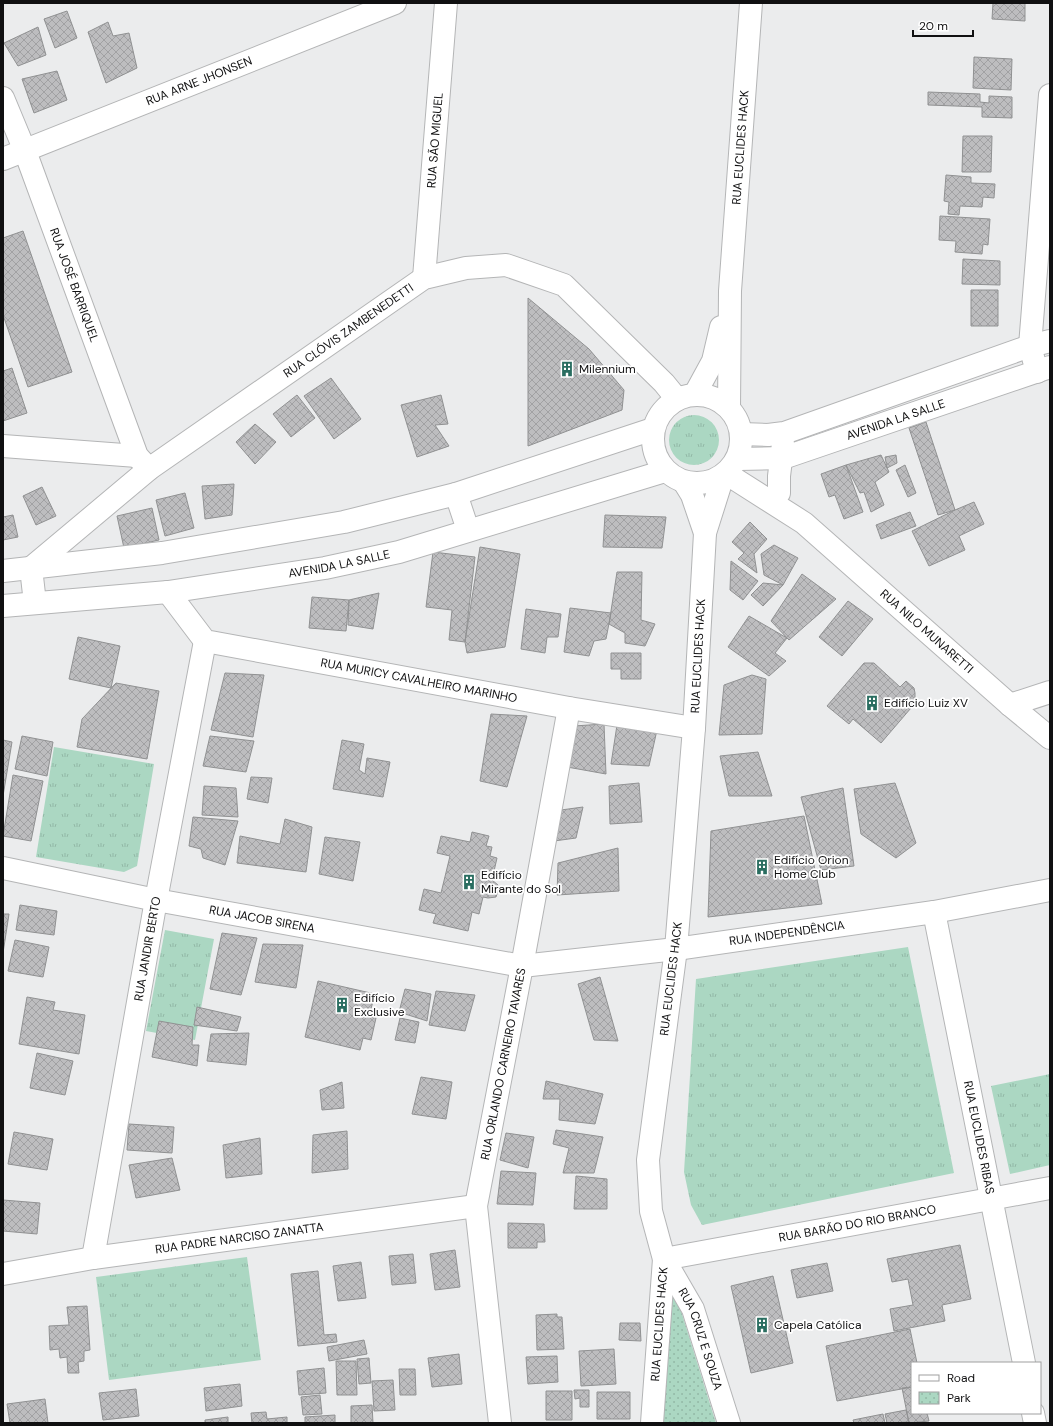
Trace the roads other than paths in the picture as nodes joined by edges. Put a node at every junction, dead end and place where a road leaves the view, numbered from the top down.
1 (395, 3) edge
2 (446, 3) edge
3 (747, 3) edge
4 (751, 3) edge
5 (1050, 96) edge
6 (3, 98) edge
7 (25, 151) junction
8 (3, 159) edge
9 (1047, 173) edge
10 (424, 278) junction
11 (730, 291) junction
12 (1040, 344) edge
13 (1043, 369) edge
14 (686, 397) junction
15 (729, 408) junction
16 (653, 429) junction
17 (784, 433) junction
18 (741, 434) junction
19 (3, 446) edge
20 (782, 458) junction
21 (143, 462) junction
22 (731, 468) junction
23 (665, 471) junction
24 (684, 482) junction
25 (779, 493) junction
26 (456, 494) junction
27 (804, 523) junction
28 (468, 530) junction
29 (704, 533) junction
30 (31, 568) junction
31 (3, 571) edge
32 (168, 592) junction
33 (35, 603) junction
34 (3, 606) edge
35 (204, 640) junction
36 (1050, 692) edge
37 (1010, 705) junction
38 (569, 708) junction
39 (694, 728) junction
40 (1050, 738) edge
41 (3, 868) edge
42 (1050, 890) edge
43 (156, 900) junction
44 (934, 912) junction
45 (676, 949) junction
46 (522, 966) junction
47 (1050, 1188) edge
48 (992, 1199) junction
49 (476, 1206) junction
50 (93, 1258) junction
51 (664, 1259) junction
52 (3, 1274) edge
53 (1024, 1362) edge
54 (500, 1423) edge
55 (652, 1423) edge
56 (729, 1423) edge

1 - 7 street, RUA ARNE JHONSEN
2 - 10 street, RUA SÃO MIGUEL
3 - 4 street
4 - 11 street, RUA EUCLIDES HACK
5 - 9 street
6 - 7 street, RUA JOSÉ BARRIQUEL
7 - 8 street, RUA ARNE JHONSEN
7 - 21 street, RUA JOSÉ BARRIQUEL
9 - 12 street
10 - 14 street, RUA CLÓVIS ZAMBENEDETTI
10 - 21 street, RUA CLÓVIS ZAMBENEDETTI
11 - 14 street, RUA EUCLIDES HACK
11 - 15 street, RUA EUCLIDES HACK
12 - 13 street
12 - 17 street, AVENIDA LA SALLE
13 - 20 street, AVENIDA LA SALLE
14 - 15 street
14 - 16 street
15 - 18 street
16 - 23 street
16 - 26 street
17 - 18 street, AVENIDA LA SALLE
17 - 20 street
18 - 22 street
19 - 21 street
20 - 22 street, AVENIDA LA SALLE
20 - 25 street
21 - 30 street, RUA CLÓVIS ZAMBENEDETTI
22 - 24 street
22 - 25 street, RUA NILO MUNARETTI
22 - 27 street, RUA NILO MUNARETTI
22 - 29 street, RUA EUCLIDES HACK
23 - 24 street
23 - 28 street, AVENIDA LA SALLE
24 - 29 street, RUA EUCLIDES HACK
25 - 27 street, RUA NILO MUNARETTI
26 - 28 street
26 - 30 street
27 - 37 street, RUA NILO MUNARETTI
28 - 32 street, AVENIDA LA SALLE
29 - 39 street, RUA EUCLIDES HACK
30 - 31 street
30 - 33 street
32 - 33 street, AVENIDA LA SALLE
32 - 35 street
33 - 34 street, AVENIDA LA SALLE
35 - 38 street, RUA MURICY CAVALHEIRO MARINHO
35 - 43 street, RUA JANDIR BERTO
36 - 37 street
37 - 40 street, RUA NILO MUNARETTI
38 - 39 street, RUA MURICY CAVALHEIRO MARINHO
38 - 46 street, RUA ORLANDO CARNEIRO TAVARES
39 - 45 street, RUA EUCLIDES HACK
41 - 43 street, RUA JACOB SIRENA
42 - 44 street, RUA INDEPENDÊNCIA
43 - 46 street, RUA JACOB SIRENA
43 - 50 street, RUA JANDIR BERTO
44 - 45 street, RUA INDEPENDÊNCIA
44 - 48 street, RUA EUCLIDES RIBAS
45 - 46 street, RUA INDEPENDÊNCIA
45 - 51 street, RUA EUCLIDES HACK
46 - 49 street, RUA ORLANDO CARNEIRO TAVARES
47 - 48 street, RUA BARÃO DO RIO BRANCO
48 - 51 street, RUA BARÃO DO RIO BRANCO
48 - 53 street, RUA EUCLIDES RIBAS
49 - 50 street, RUA PADRE NARCISO ZANATTA
49 - 54 street, RUA ORLANDO CARNEIRO TAVARES
50 - 52 street, RUA PADRE NARCISO ZANATTA
51 - 55 street, RUA EUCLIDES HACK
51 - 56 street, RUA CRUZ E SOUZA

